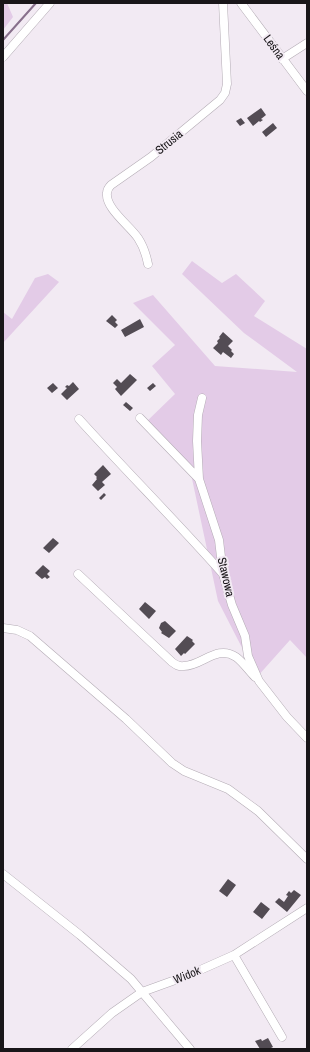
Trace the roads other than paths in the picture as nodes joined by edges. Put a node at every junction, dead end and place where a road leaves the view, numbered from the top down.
1 (50, 3) edge
2 (223, 3) edge
3 (241, 3) edge
4 (307, 43) edge
5 (3, 56) edge
6 (282, 59) junction
7 (307, 91) edge
8 (148, 264) dead end
9 (202, 398) dead end
10 (140, 418) dead end
11 (79, 419) dead end
12 (199, 479) junction
13 (78, 574) dead end
14 (223, 574) junction
15 (3, 628) edge
16 (259, 681) junction
17 (307, 738) edge
18 (307, 859) edge
19 (3, 874) edge
20 (307, 908) edge
21 (234, 955) junction
22 (142, 992) junction
23 (282, 1037) dead end
24 (72, 1049) edge
25 (190, 1049) edge

1 - 5 street
2 - 8 street, Strusia
3 - 6 street, Leśna
4 - 6 street
6 - 7 street, Leśna
9 - 12 street, Stawowa
10 - 12 street
11 - 14 street
12 - 14 street, Stawowa
13 - 16 street
14 - 16 street, Stawowa
15 - 18 street
16 - 17 street, Stawowa
19 - 22 street
20 - 21 street, Widok
21 - 22 street, Widok
21 - 23 street
22 - 24 street, Widok
22 - 25 street

